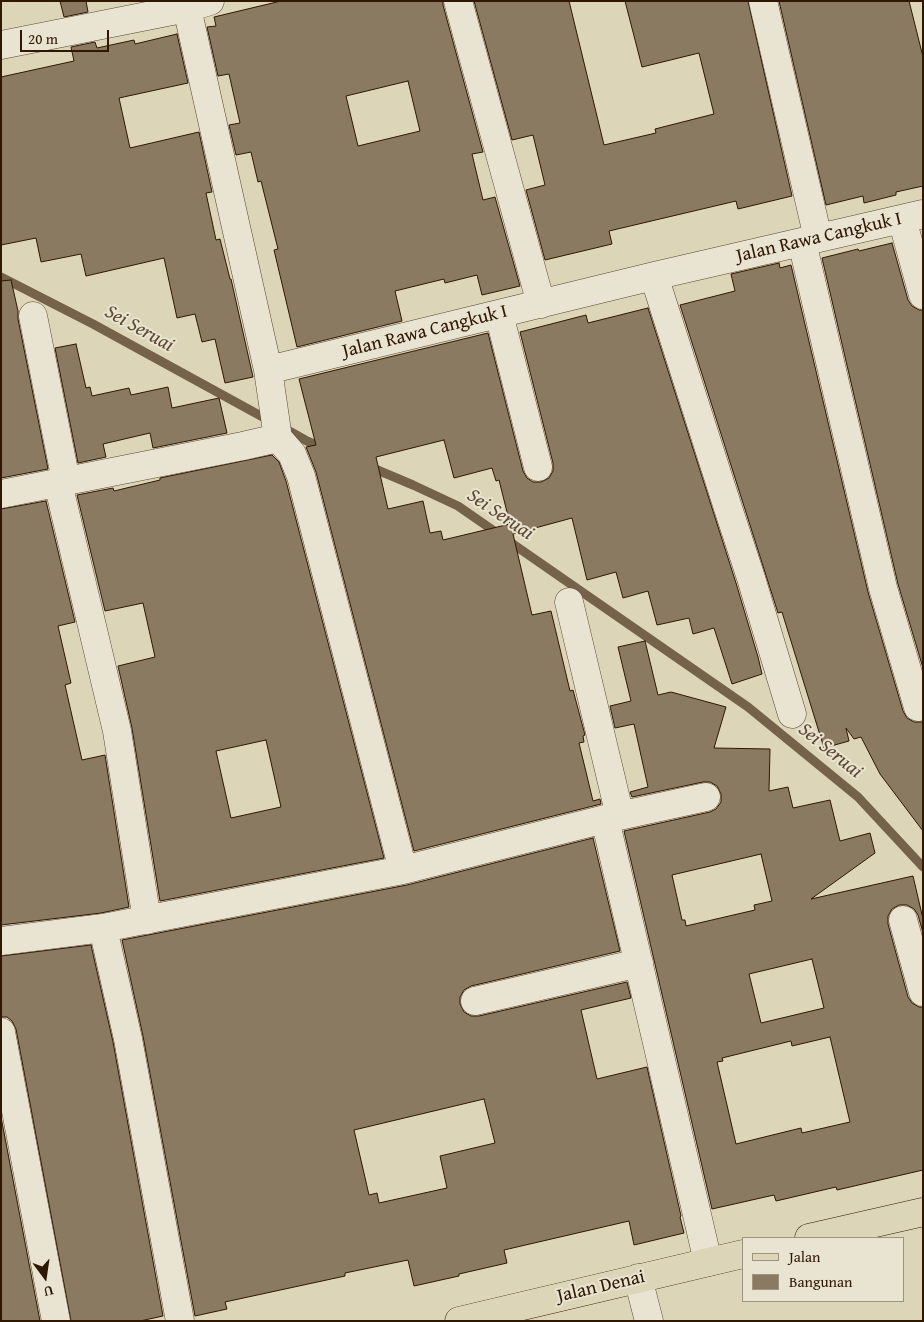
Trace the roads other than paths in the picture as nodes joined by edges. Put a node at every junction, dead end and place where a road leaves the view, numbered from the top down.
1 (458, 1) edge
2 (762, 1) edge
3 (198, 5) edge
4 (126, 11) edge
5 (1, 45) edge
6 (912, 216) edge
7 (810, 240) junction
8 (654, 276) junction
9 (923, 295) edge
10 (541, 304) junction
11 (499, 314) junction
12 (33, 316) dead end
13 (268, 370) junction
14 (276, 428) junction
15 (538, 467) dead end
16 (62, 482) junction
17 (1, 494) edge
18 (569, 602) dead end
19 (918, 707) dead end
20 (792, 714) dead end
21 (706, 797) dead end
22 (612, 817) junction
23 (403, 870) junction
24 (147, 920) junction
25 (903, 920) dead end
26 (103, 928) junction
27 (1, 941) edge
28 (638, 963) junction
29 (923, 992) edge
30 (475, 1001) dead end
31 (1, 1032) edge
32 (923, 1212) edge
33 (813, 1237) edge
34 (742, 1254) edge
35 (708, 1262) junction
36 (638, 1278) junction
37 (56, 1321) edge
38 (180, 1321) edge
39 (459, 1321) edge
40 (649, 1321) edge

1 - 10 street
2 - 7 street
3 - 4 street
3 - 13 street
4 - 5 street
6 - 7 street, Jalan Rawa Cangkuk I
6 - 9 street
7 - 8 street, Jalan Rawa Cangkuk I
7 - 19 street
8 - 10 street, Jalan Rawa Cangkuk I
8 - 20 street
10 - 11 street, Jalan Rawa Cangkuk I
11 - 13 street, Jalan Rawa Cangkuk I
11 - 15 street
12 - 16 street
13 - 14 street
14 - 16 street
14 - 23 street
16 - 17 street
16 - 24 street
18 - 22 street
21 - 22 street
22 - 23 street
22 - 28 street
23 - 24 street
24 - 26 street
25 - 29 street
26 - 27 street
26 - 38 street
28 - 30 street
28 - 35 street
31 - 37 street
32 - 33 main road
34 - 35 main road, Jalan Denai
35 - 36 main road, Jalan Denai
36 - 39 main road, Jalan Denai
36 - 40 street

